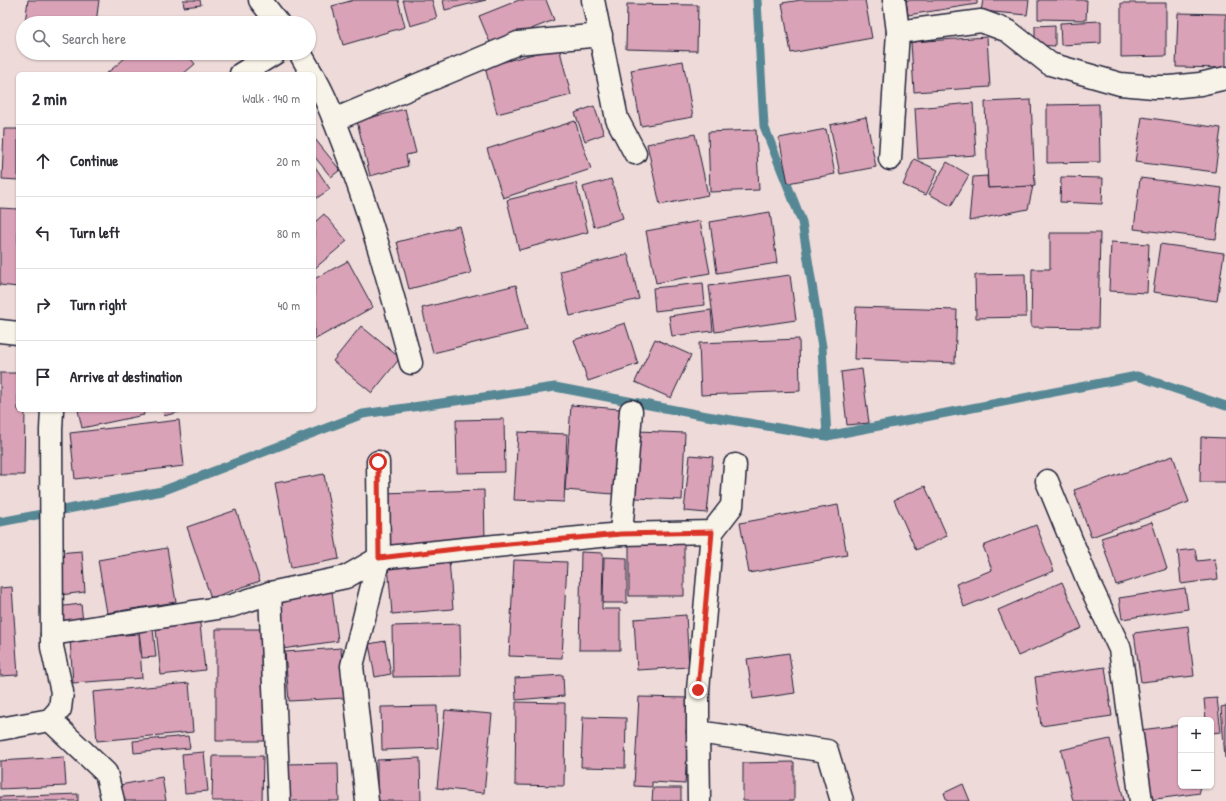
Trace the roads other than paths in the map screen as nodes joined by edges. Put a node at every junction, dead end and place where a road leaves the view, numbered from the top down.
1 (260, 0) edge
2 (592, 0) edge
3 (894, 0) edge
4 (273, 16) edge
5 (898, 32) junction
6 (601, 35) junction
7 (264, 60) edge
8 (304, 60) edge
9 (244, 72) edge
10 (311, 72) edge
11 (1226, 78) edge
12 (316, 80) edge
13 (334, 120) junction
14 (635, 153) dead end
15 (890, 159) dead end
16 (0, 331) edge
17 (16, 334) edge
18 (410, 363) dead end
19 (631, 411) dead end
20 (52, 412) edge
21 (378, 462) dead end
22 (735, 465) dead end
23 (1047, 481) dead end
24 (712, 532) junction
25 (621, 534) junction
26 (379, 558) junction
27 (270, 593) junction
28 (52, 634) junction
29 (50, 720) junction
30 (0, 728) edge
31 (698, 732) junction
32 (113, 801) edge
33 (279, 801) edge
34 (367, 801) edge
35 (699, 801) edge
36 (842, 801) edge
37 (1141, 801) edge

1 - 4 street
2 - 6 street
3 - 5 street
5 - 11 street
5 - 15 street
6 - 13 street
6 - 14 street
7 - 9 street
8 - 10 street
12 - 13 street
13 - 18 street
16 - 17 street
19 - 25 street
20 - 28 street
21 - 26 street
22 - 24 street
23 - 37 street
24 - 25 street
24 - 31 street
25 - 26 street
26 - 27 street
26 - 34 street
27 - 28 street
27 - 33 street
28 - 29 street
29 - 30 street
29 - 32 street
31 - 35 street
31 - 36 street

